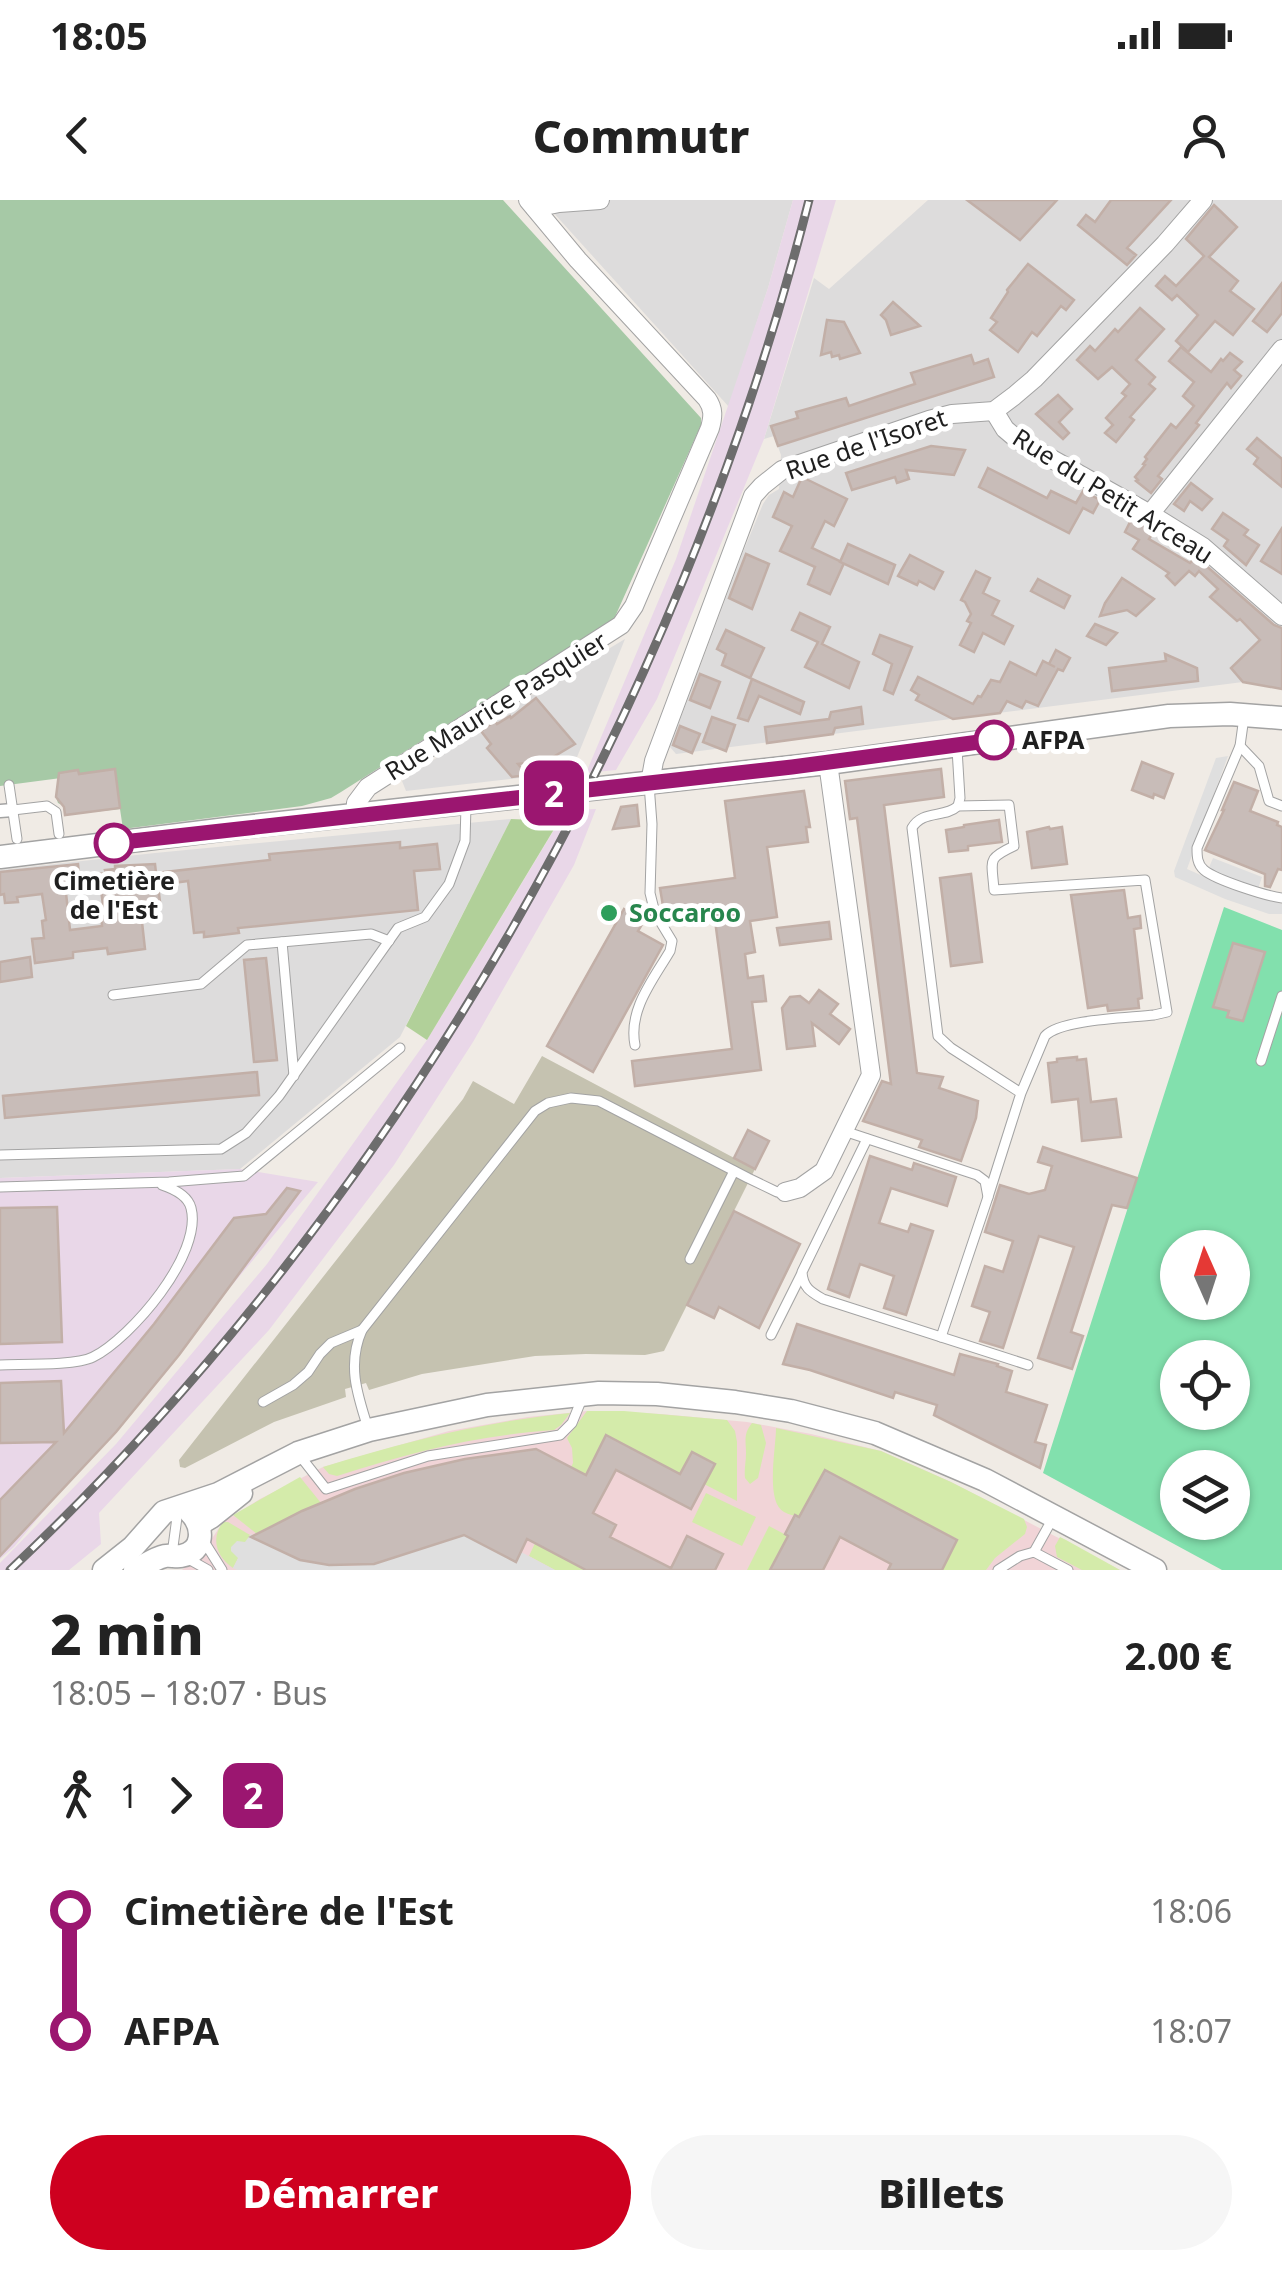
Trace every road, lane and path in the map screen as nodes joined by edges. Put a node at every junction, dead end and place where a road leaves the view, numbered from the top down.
1 (600, 200) edge
2 (1204, 200) edge
3 (532, 204) edge
4 (1282, 349) edge
5 (994, 412) junction
6 (1150, 514) junction
7 (1282, 616) edge
8 (1244, 714) junction
9 (1282, 718) edge
10 (957, 744) junction
11 (1240, 746) junction
12 (828, 762) junction
13 (647, 783) junction
14 (9, 785) dead end
15 (465, 803) junction
16 (958, 806) junction
17 (1282, 806) edge
18 (6, 811) edge
19 (355, 815) junction
20 (59, 834) dead end
21 (17, 839) dead end
22 (0, 857) edge
23 (1282, 898) edge
24 (388, 941) junction
25 (282, 942) junction
26 (112, 995) dead end
27 (1282, 996) edge
28 (636, 1045) dead end
29 (400, 1048) dead end
30 (1260, 1061) dead end
31 (294, 1076) junction
32 (1022, 1093) junction
33 (844, 1131) junction
34 (867, 1139) junction
35 (0, 1155) edge
36 (734, 1170) junction
37 (110, 1184) junction
38 (0, 1188) edge
39 (785, 1192) joint
40 (988, 1197) junction
41 (690, 1259) dead end
42 (802, 1272) junction
43 (362, 1330) junction
44 (770, 1335) dead end
45 (941, 1337) junction
46 (0, 1365) edge
47 (1028, 1365) dead end
48 (584, 1395) junction
49 (263, 1402) dead end
50 (434, 1416) junction
51 (368, 1430) junction
52 (304, 1461) junction
53 (178, 1508) junction
54 (1054, 1516) junction
55 (154, 1522) junction
56 (200, 1529) junction
57 (1034, 1552) junction
58 (174, 1556) junction
59 (104, 1570) edge
60 (135, 1570) edge
61 (208, 1570) edge
62 (222, 1570) edge
63 (998, 1570) edge
64 (1068, 1570) edge
65 (1155, 1570) edge

1 - 3 street
2 - 5 street
3 - 19 street, Rue Maurice Pasquier
4 - 6 street
5 - 6 street, Rue du Petit Arceau
5 - 13 street, Rue de l'Isoret
6 - 7 street, Rue du Petit Arceau
8 - 9 street
8 - 10 street
8 - 11 lane
10 - 12 street
10 - 16 lane
11 - 17 lane
11 - 23 lane
12 - 13 street
12 - 33 street
13 - 15 street
13 - 28 lane
14 - 18 lane
15 - 19 street
15 - 24 lane
16 - 32 lane
16 - 32 lane
18 - 20 lane
18 - 21 lane
19 - 22 street
24 - 25 lane
24 - 31 lane
25 - 26 lane
25 - 31 lane
27 - 30 lane
29 - 37 lane
31 - 35 lane
32 - 40 lane
33 - 34 lane
33 - 39 street
34 - 40 lane
34 - 42 lane
36 - 39 lane
36 - 41 lane
36 - 43 lane
37 - 38 lane
37 - 46 lane
40 - 45 lane
42 - 44 lane
42 - 45 lane
43 - 49 lane
43 - 51 lane
45 - 47 lane
48 - 50 street
48 - 52 lane
48 - 54 street
50 - 51 street
50 - 52 street
51 - 53 street
52 - 56 street
53 - 55 street
53 - 56 street
53 - 58 lane
54 - 57 lane
54 - 65 street
55 - 58 street
55 - 59 street
56 - 58 street
56 - 62 lane
57 - 63 lane
57 - 64 lane
58 - 60 street
58 - 61 lane

